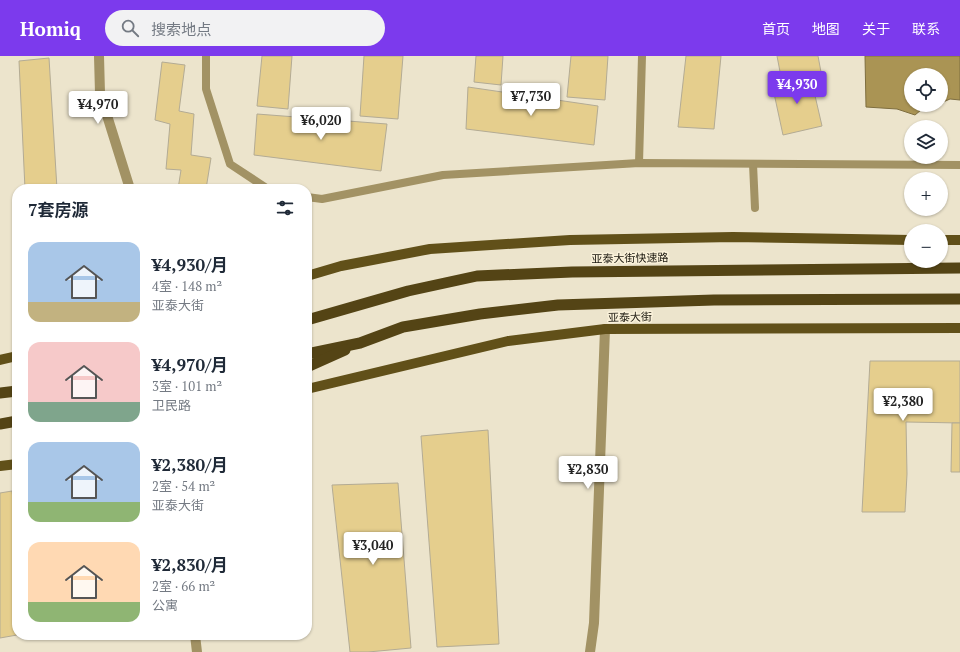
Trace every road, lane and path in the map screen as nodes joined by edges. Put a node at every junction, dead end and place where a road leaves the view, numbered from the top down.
1 (98, 56) edge
2 (206, 56) edge
3 (642, 56) edge
4 (639, 163) junction
5 (753, 164) junction
6 (960, 165) edge
7 (128, 184) edge
8 (260, 184) edge
9 (312, 198) edge
10 (755, 208) dead end
11 (904, 240) edge
12 (948, 240) edge
13 (960, 240) edge
14 (960, 268) edge
15 (312, 275) edge
16 (960, 299) edge
17 (312, 319) edge
18 (960, 328) edge
19 (605, 329) junction
20 (360, 343) junction
21 (312, 353) edge
22 (12, 357) edge
23 (0, 360) edge
24 (312, 365) edge
25 (312, 388) edge
26 (12, 392) edge
27 (0, 393) edge
28 (12, 422) edge
29 (0, 424) edge
30 (12, 465) edge
31 (0, 466) edge
32 (196, 640) edge
33 (197, 652) edge
34 (590, 652) edge

1 - 7 street
2 - 8 lane
3 - 4 lane
4 - 5 lane
4 - 9 lane
5 - 6 lane
5 - 10 lane
11 - 15 main road
12 - 13 main road
14 - 17 highway, 亚泰大街快速路
16 - 20 highway
18 - 19 main road, 亚泰大街
19 - 25 main road, 亚泰大街
19 - 34 street
20 - 21 highway
20 - 24 highway
22 - 23 main road
26 - 27 highway
28 - 29 highway
30 - 31 main road
32 - 33 street

